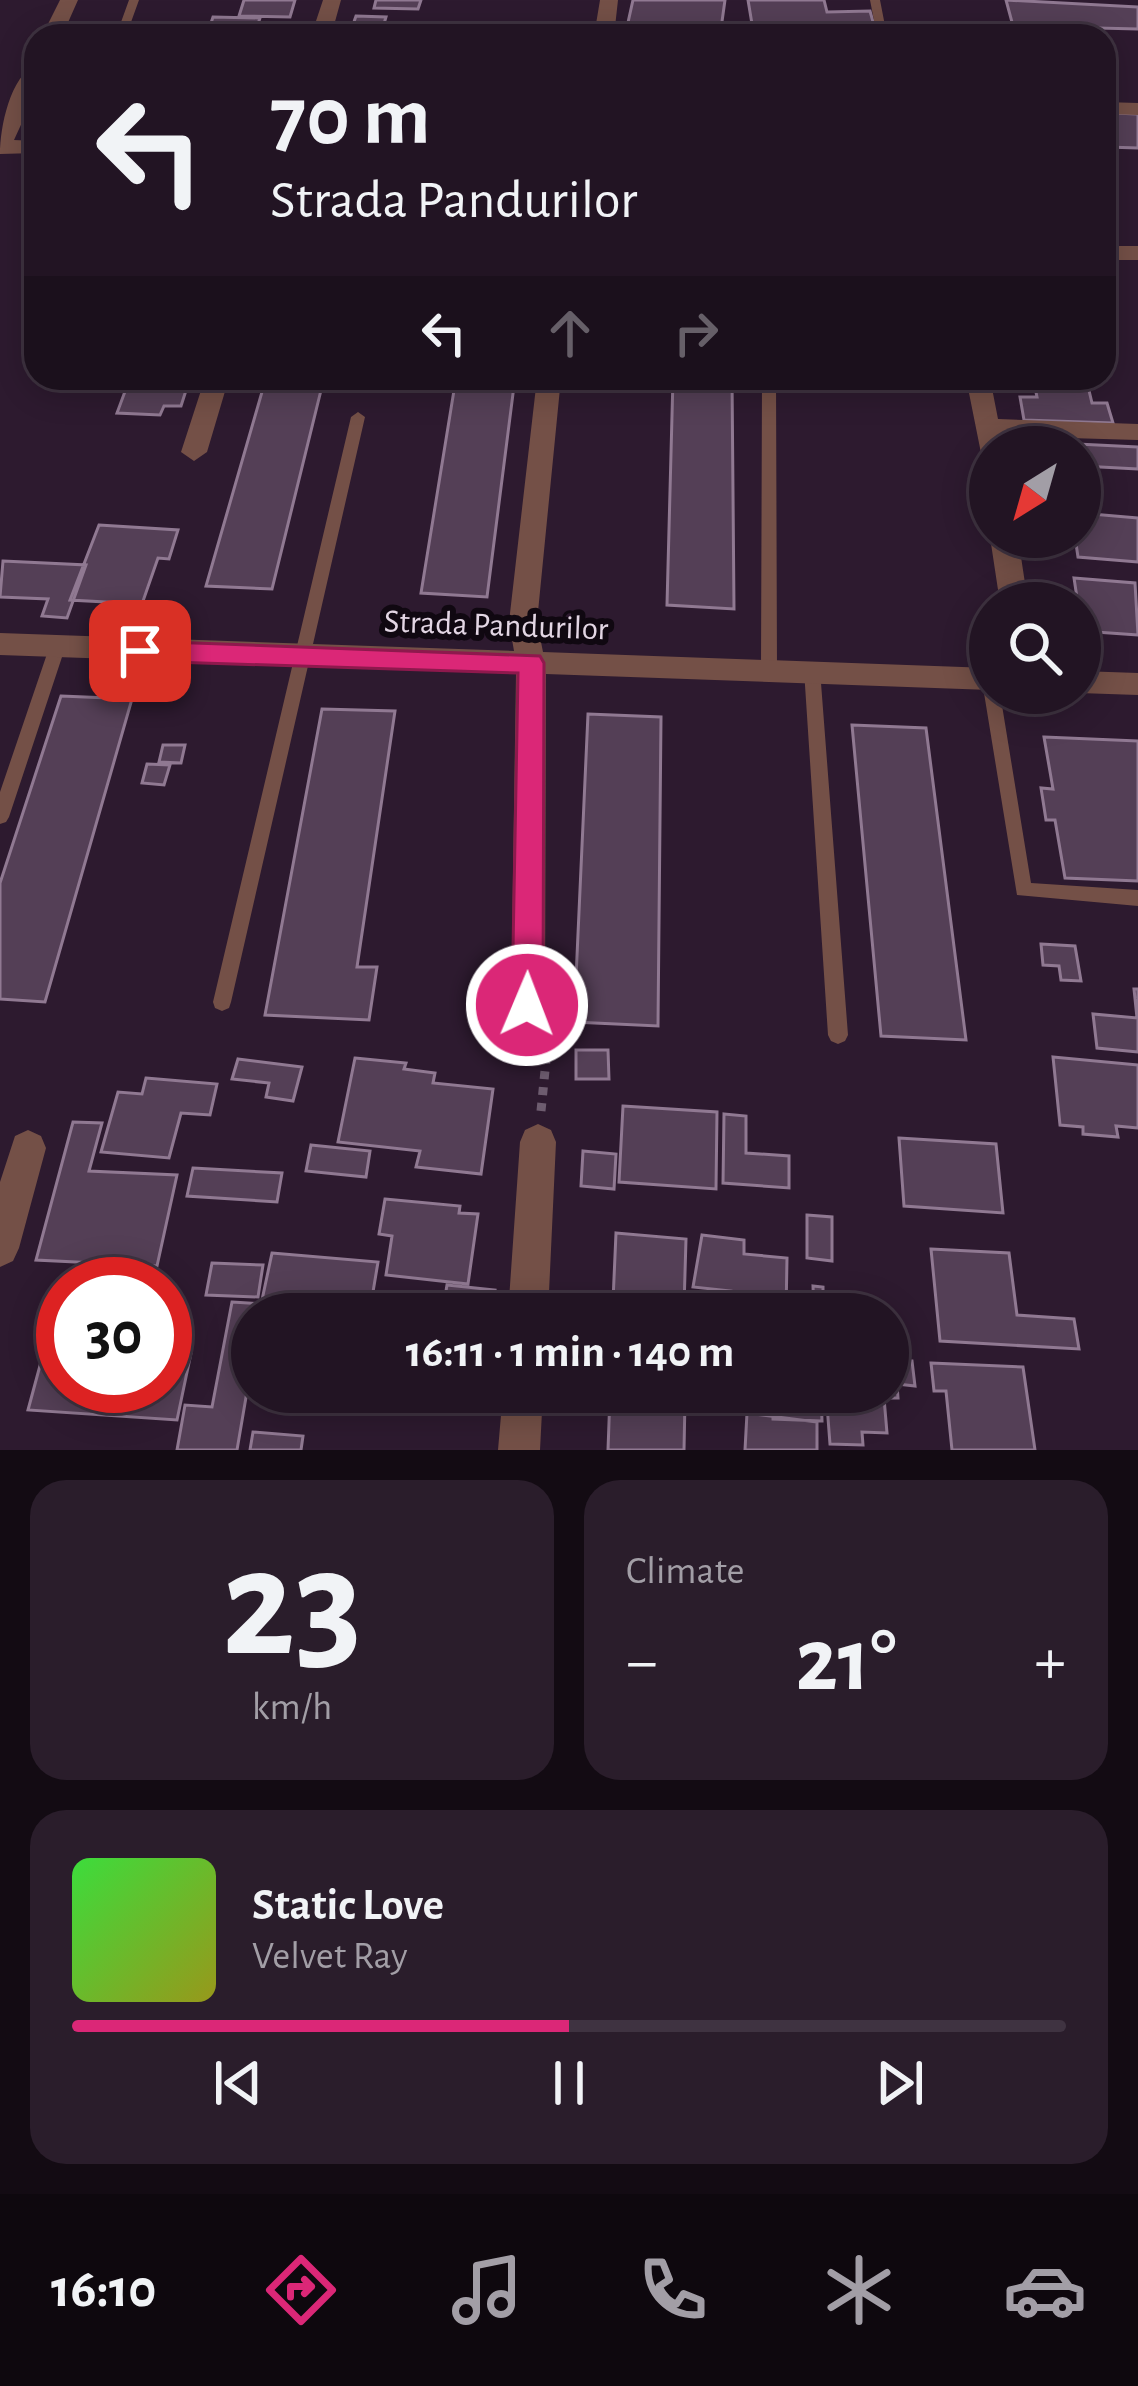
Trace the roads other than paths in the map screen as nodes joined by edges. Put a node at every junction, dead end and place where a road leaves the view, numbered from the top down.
1 (24, 96) edge
2 (1, 147) edge
3 (213, 390) edge
4 (547, 390) edge
5 (769, 390) edge
6 (980, 390) edge
7 (358, 417) dead end
8 (987, 426) edge
9 (1138, 432) edge
10 (1101, 433) edge
11 (194, 452) dead end
12 (0, 644) edge
13 (57, 648) junction
14 (306, 656) junction
15 (531, 663) junction
16 (770, 668) junction
17 (812, 670) junction
18 (969, 679) edge
19 (1101, 683) edge
20 (1138, 684) edge
21 (995, 714) edge
22 (0, 817) edge
23 (1138, 898) edge
24 (222, 1002) dead end
25 (527, 1005) road end
26 (838, 1035) dead end
27 (538, 1142) road end
28 (28, 1148) dead end
29 (0, 1248) edge
30 (529, 1293) edge
31 (522, 1413) edge
32 (520, 1450) edge

1 - 2 street
3 - 11 street
4 - 15 street
5 - 16 lane
6 - 8 street
7 - 14 lane
9 - 10 street
12 - 13 street, Strada Pandurilor
13 - 14 street, Strada Pandurilor
13 - 22 lane
14 - 15 street, Strada Pandurilor
14 - 24 lane
15 - 16 street, Strada Pandurilor
15 - 25 street
16 - 17 street, Strada Pandurilor
17 - 18 street, Strada Pandurilor
17 - 26 lane
19 - 20 street
21 - 23 lane
27 - 30 street
28 - 29 street
31 - 32 street

